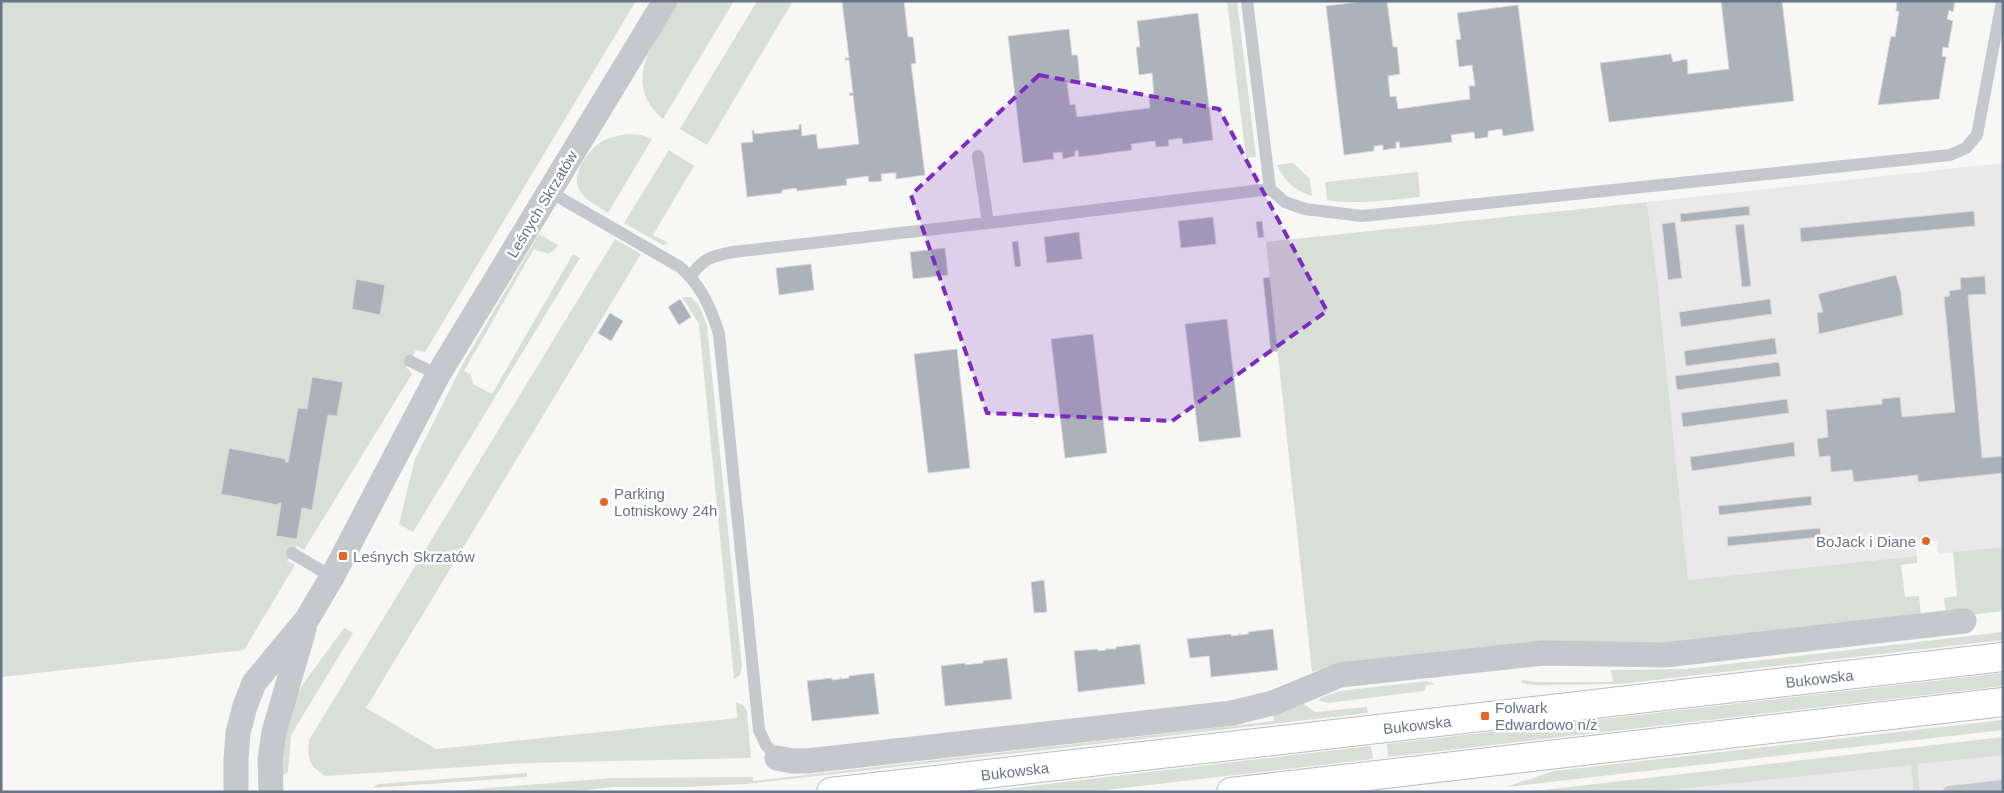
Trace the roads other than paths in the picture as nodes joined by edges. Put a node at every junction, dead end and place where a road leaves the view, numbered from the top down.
1 (664, 1) edge
2 (1247, 1) edge
3 (2002, 1) edge
4 (978, 156) dead end
5 (1270, 189) junction
6 (550, 192) junction
7 (988, 223) junction
8 (690, 277) junction
9 (410, 361) dead end
10 (438, 376) junction
11 (292, 553) dead end
12 (332, 576) junction
13 (307, 619) junction
14 (1964, 622) dead end
15 (2003, 657) edge
16 (2003, 702) edge
17 (777, 758) joint
18 (1336, 786) edge
19 (2003, 786) edge
20 (236, 792) edge
21 (272, 792) edge
22 (832, 792) edge
23 (1231, 792) edge
24 (1949, 792) edge

1 - 6 street, Leśnych Skrzatów
2 - 5 lane
3 - 5 lane
4 - 7 lane
5 - 7 lane
6 - 8 lane
6 - 10 street, Leśnych Skrzatów
7 - 8 lane
8 - 17 lane
9 - 10 lane
10 - 12 street, Leśnych Skrzatów
11 - 12 lane
12 - 13 street, Leśnych Skrzatów
13 - 20 street, Leśnych Skrzatów
13 - 21 street, Leśnych Skrzatów
14 - 17 street
15 - 22 main road, Bukowska
16 - 18 main road
18 - 23 main road
19 - 24 lane

